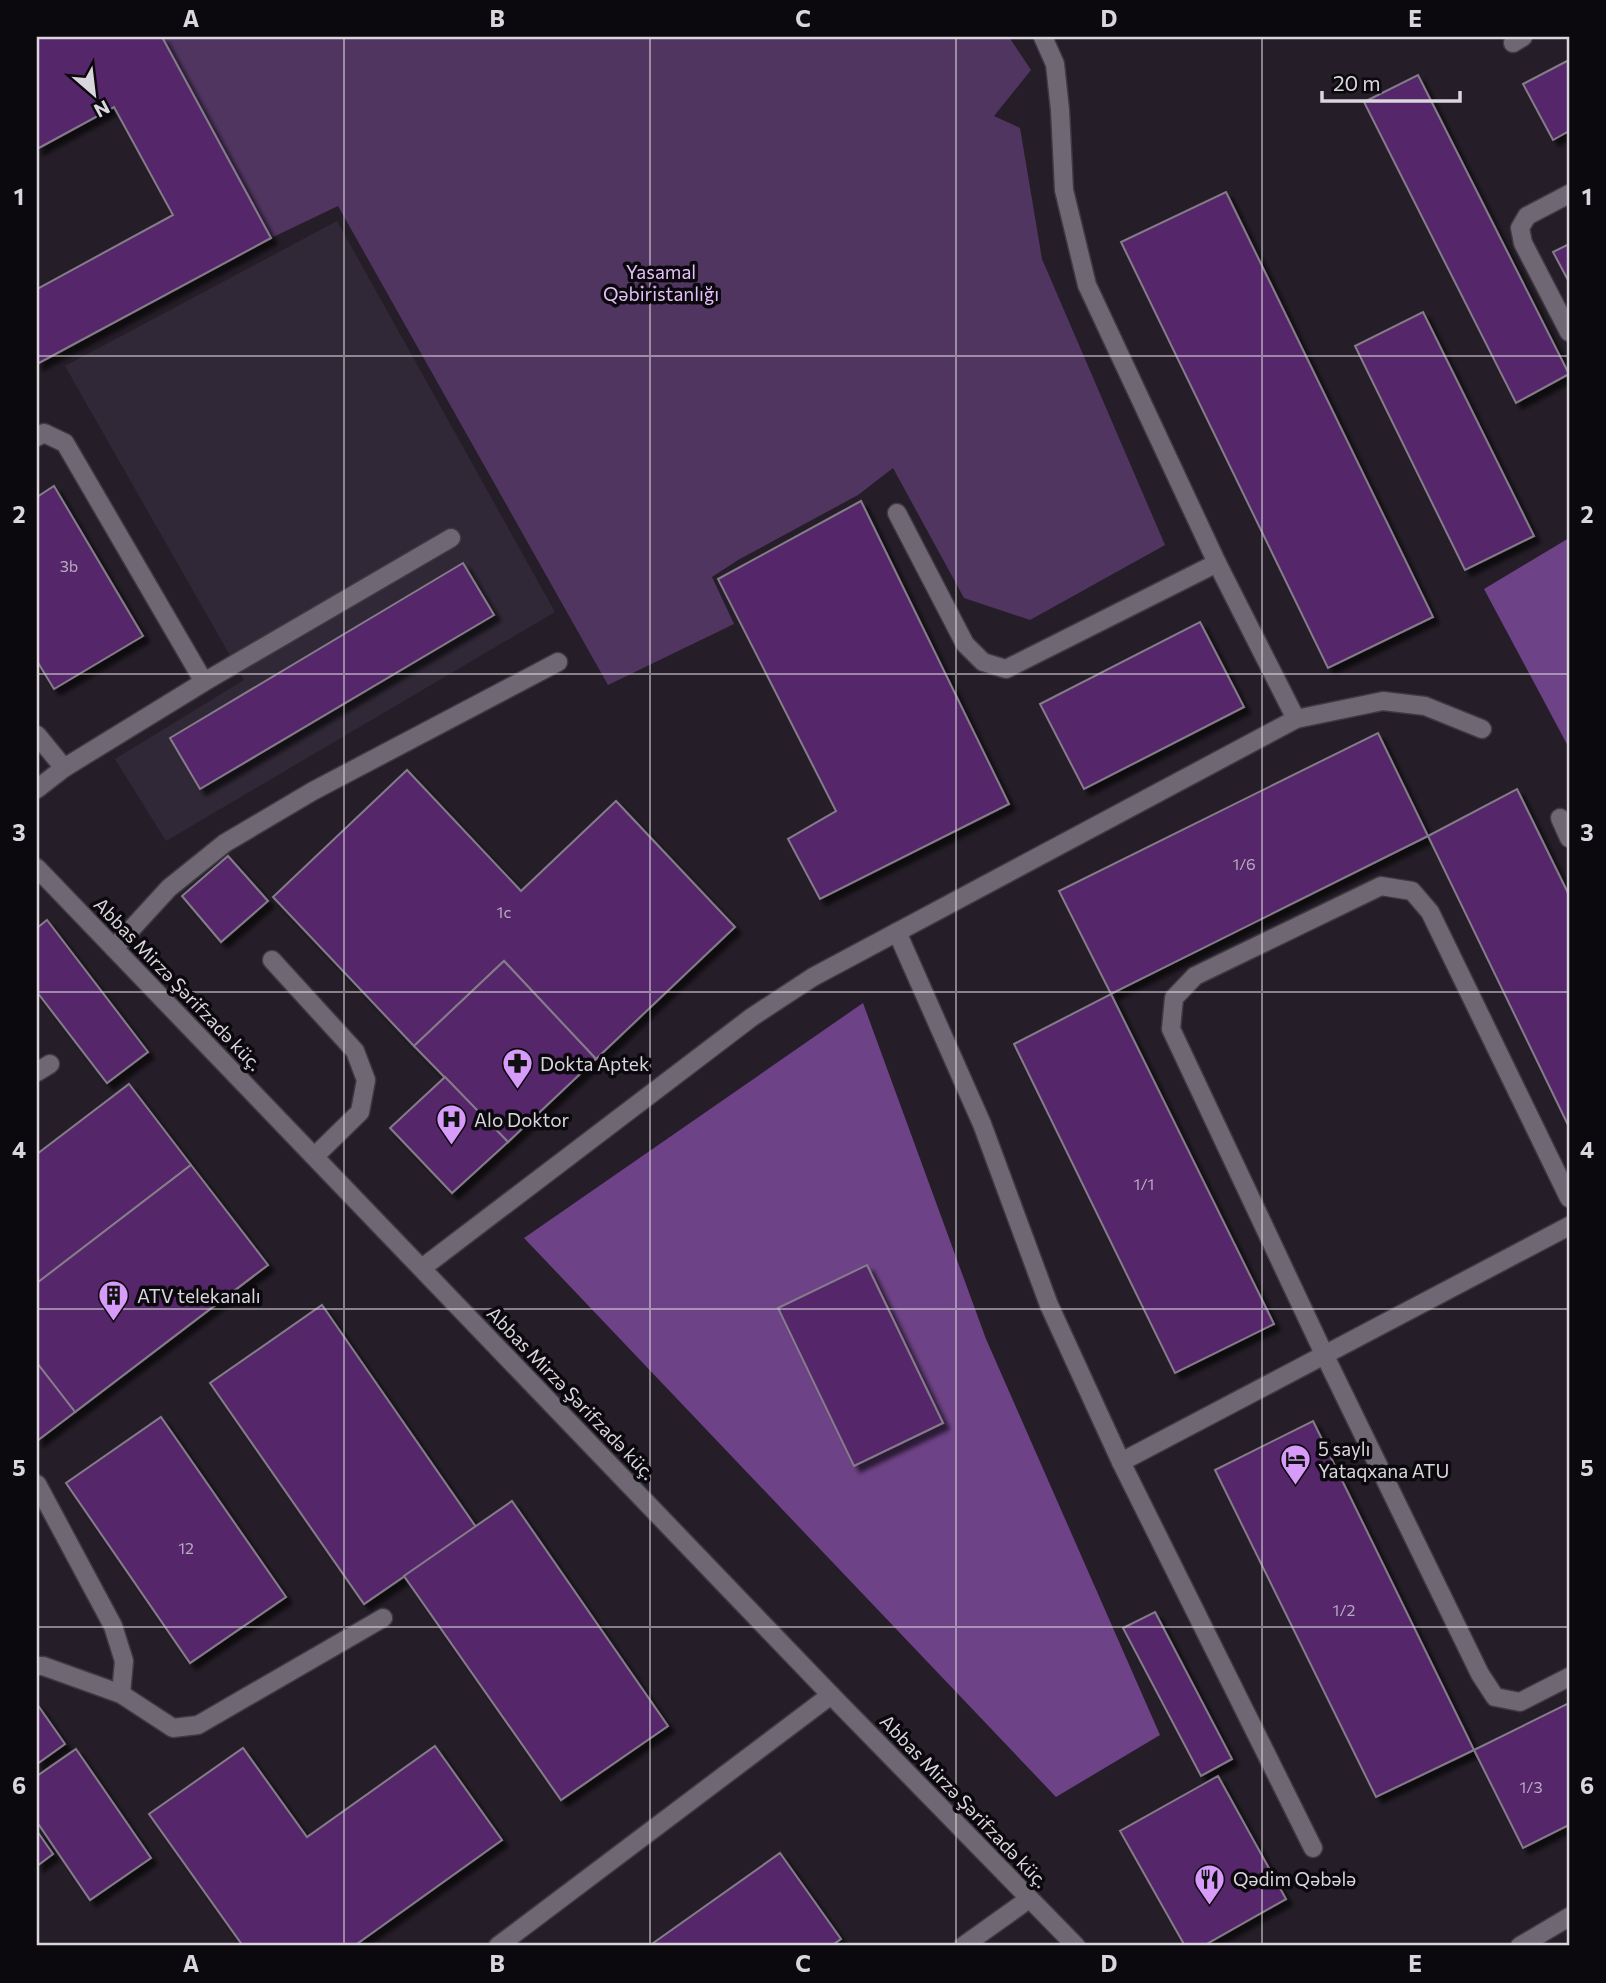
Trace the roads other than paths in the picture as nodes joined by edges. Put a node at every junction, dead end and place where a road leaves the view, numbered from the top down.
1 (1043, 37) edge
2 (1569, 194) edge
3 (1569, 332) edge
4 (37, 437) edge
5 (897, 513) dead end
6 (451, 538) dead end
7 (1217, 563) junction
8 (558, 662) dead end
9 (204, 682) junction
10 (1296, 719) junction
11 (1482, 729) dead end
12 (37, 735) edge
13 (64, 768) junction
14 (37, 789) edge
15 (1560, 818) dead end
16 (1569, 838) edge
17 (38, 872) edge
18 (897, 932) junction
19 (114, 948) junction
20 (272, 960) dead end
21 (315, 1156) junction
22 (1569, 1198) edge
23 (1569, 1226) edge
24 (422, 1268) junction
25 (1325, 1356) junction
26 (1121, 1462) junction
27 (37, 1484) edge
28 (383, 1618) dead end
29 (37, 1666) edge
30 (1569, 1677) edge
31 (121, 1694) junction
32 (831, 1695) junction
33 (1313, 1848) dead end
34 (1029, 1899) junction
35 (1569, 1917) edge
36 (498, 1946) edge
37 (963, 1946) edge
38 (1076, 1946) edge
39 (1520, 1946) edge

1 - 7 main road
2 - 3 main road
4 - 9 main road
5 - 7 main road
6 - 9 main road
7 - 10 main road
8 - 19 main road
9 - 13 main road
10 - 11 main road
10 - 18 main road
12 - 13 main road
13 - 14 main road
15 - 16 main road
17 - 19 main road, Abbas Mirzə Şərifzadə küç.
18 - 24 main road
18 - 26 main road
19 - 21 main road, Abbas Mirzə Şərifzadə küç.
20 - 21 main road
21 - 24 main road, Abbas Mirzə Şərifzadə küç.
22 - 25 main road
23 - 25 main road
24 - 32 main road, Abbas Mirzə Şərifzadə küç.
25 - 26 main road
25 - 30 main road
26 - 33 main road
27 - 31 main road
28 - 31 main road
29 - 31 main road
32 - 34 main road, Abbas Mirzə Şərifzadə küç.
32 - 36 main road
34 - 37 main road
34 - 38 main road, Abbas Mirzə Şərifzadə küç.
35 - 39 main road

